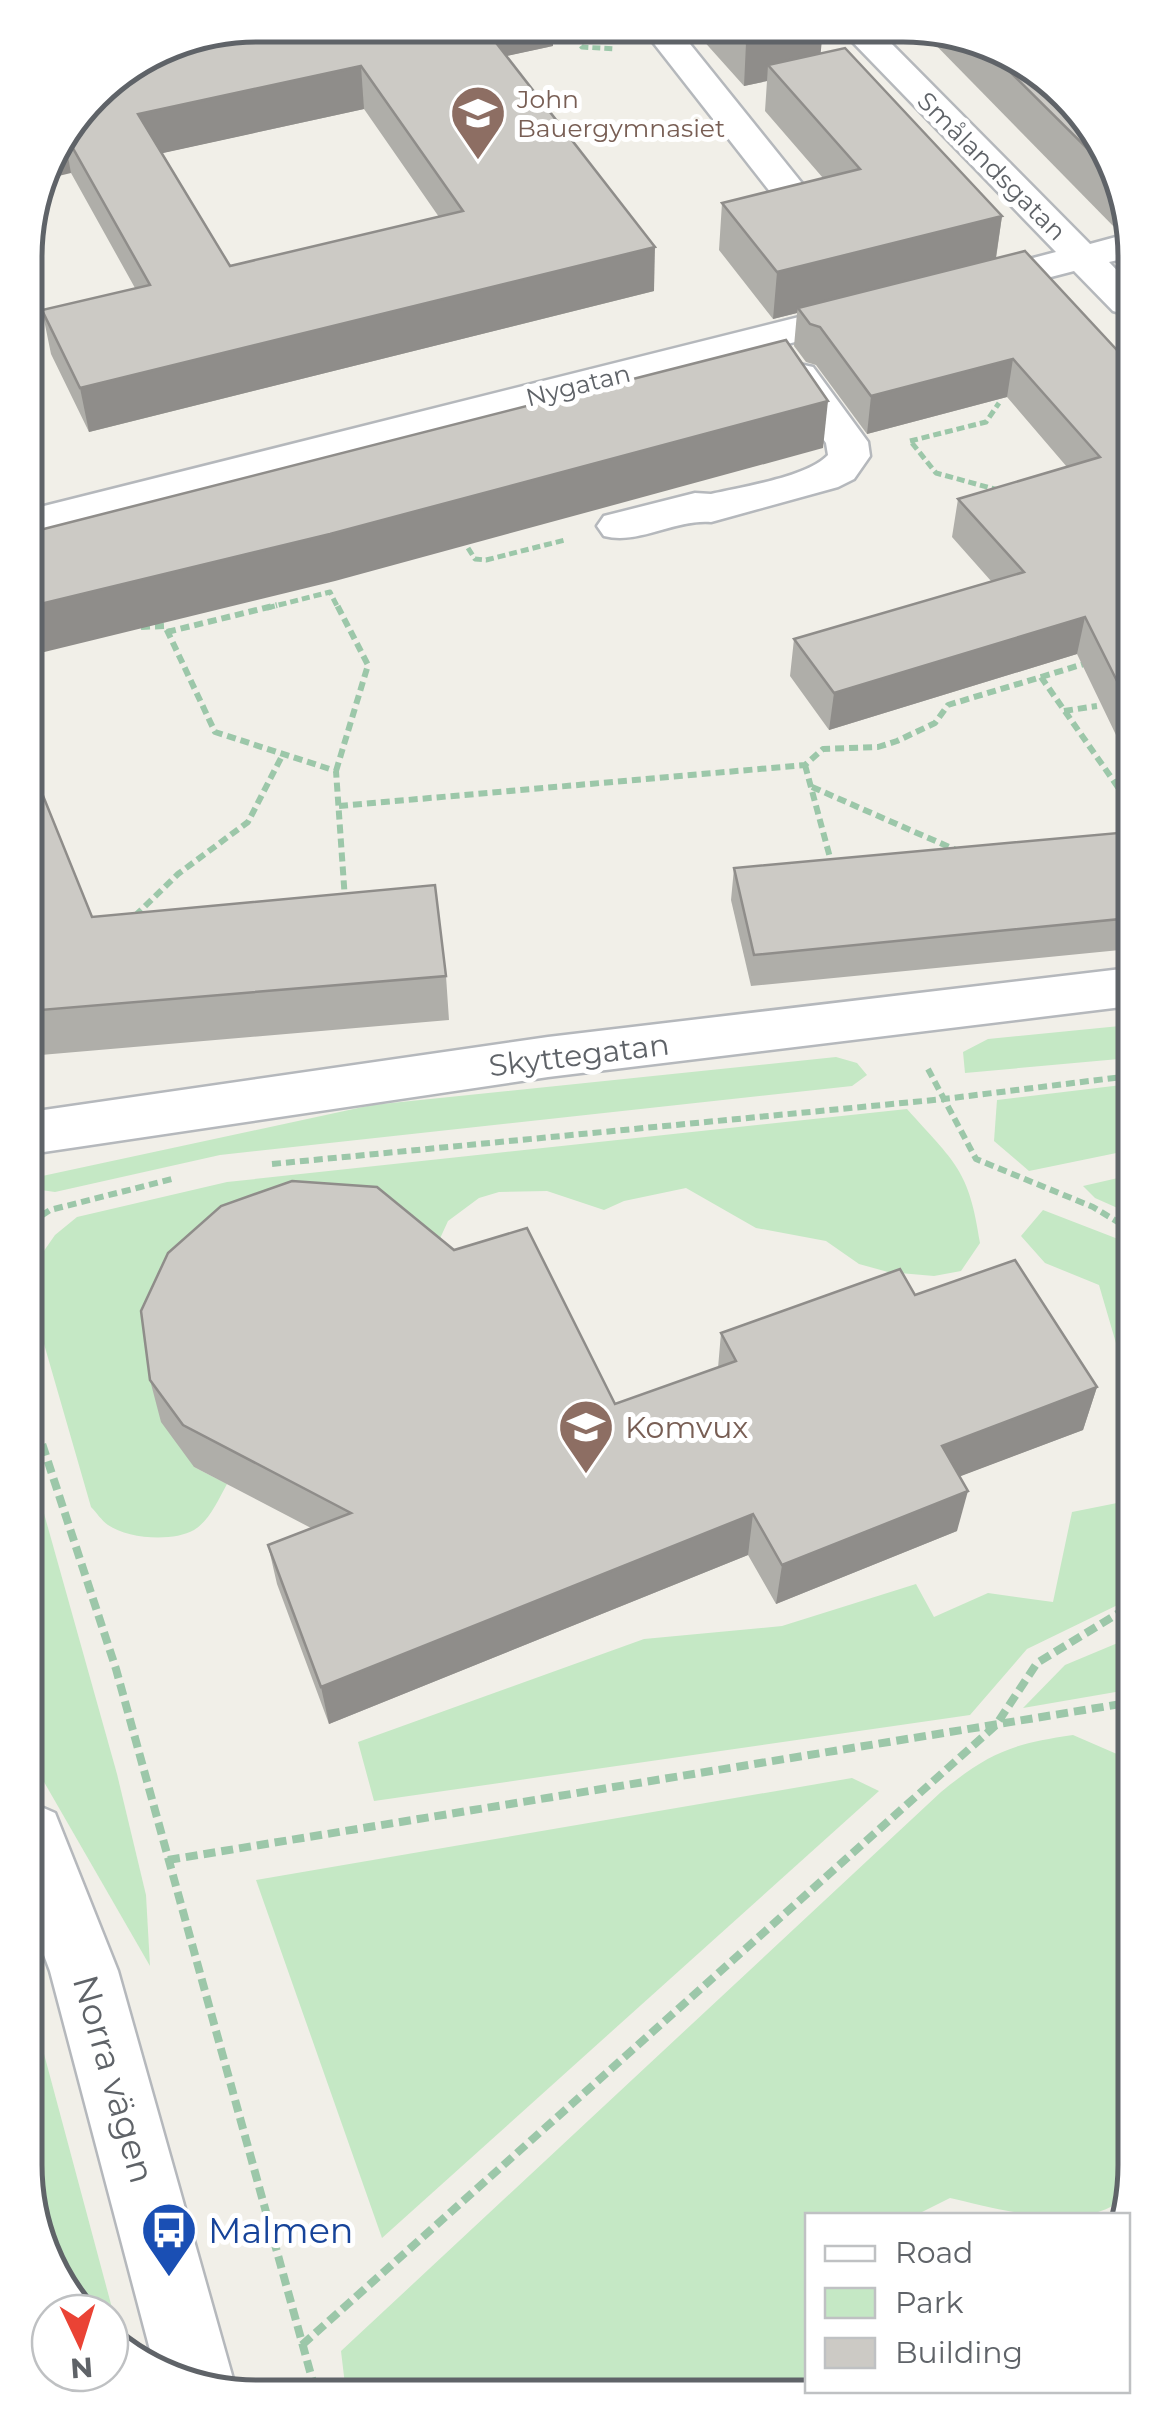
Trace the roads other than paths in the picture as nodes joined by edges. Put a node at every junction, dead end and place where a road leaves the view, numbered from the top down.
1 (671, 42) edge
2 (871, 42) edge
3 (896, 68) junction
4 (851, 78) edge
5 (760, 98) dead end
6 (722, 106) junction
7 (788, 190) edge
8 (1117, 249) edge
9 (1083, 258) junction
10 (1118, 294) edge
11 (799, 376) edge
12 (43, 520) edge
13 (620, 526) road end
14 (1118, 988) edge
15 (43, 1131) edge
16 (43, 1864) edge
17 (193, 2370) edge

1 - 6 street
2 - 3 street, Smålandsgatan
3 - 4 street
3 - 9 street, Smålandsgatan
5 - 6 street
6 - 7 street
8 - 9 street, Nygatan
9 - 10 street, Smålandsgatan
9 - 12 street, Nygatan
11 - 13 street
14 - 15 street, Skyttegatan
16 - 17 street, Norra vägen

